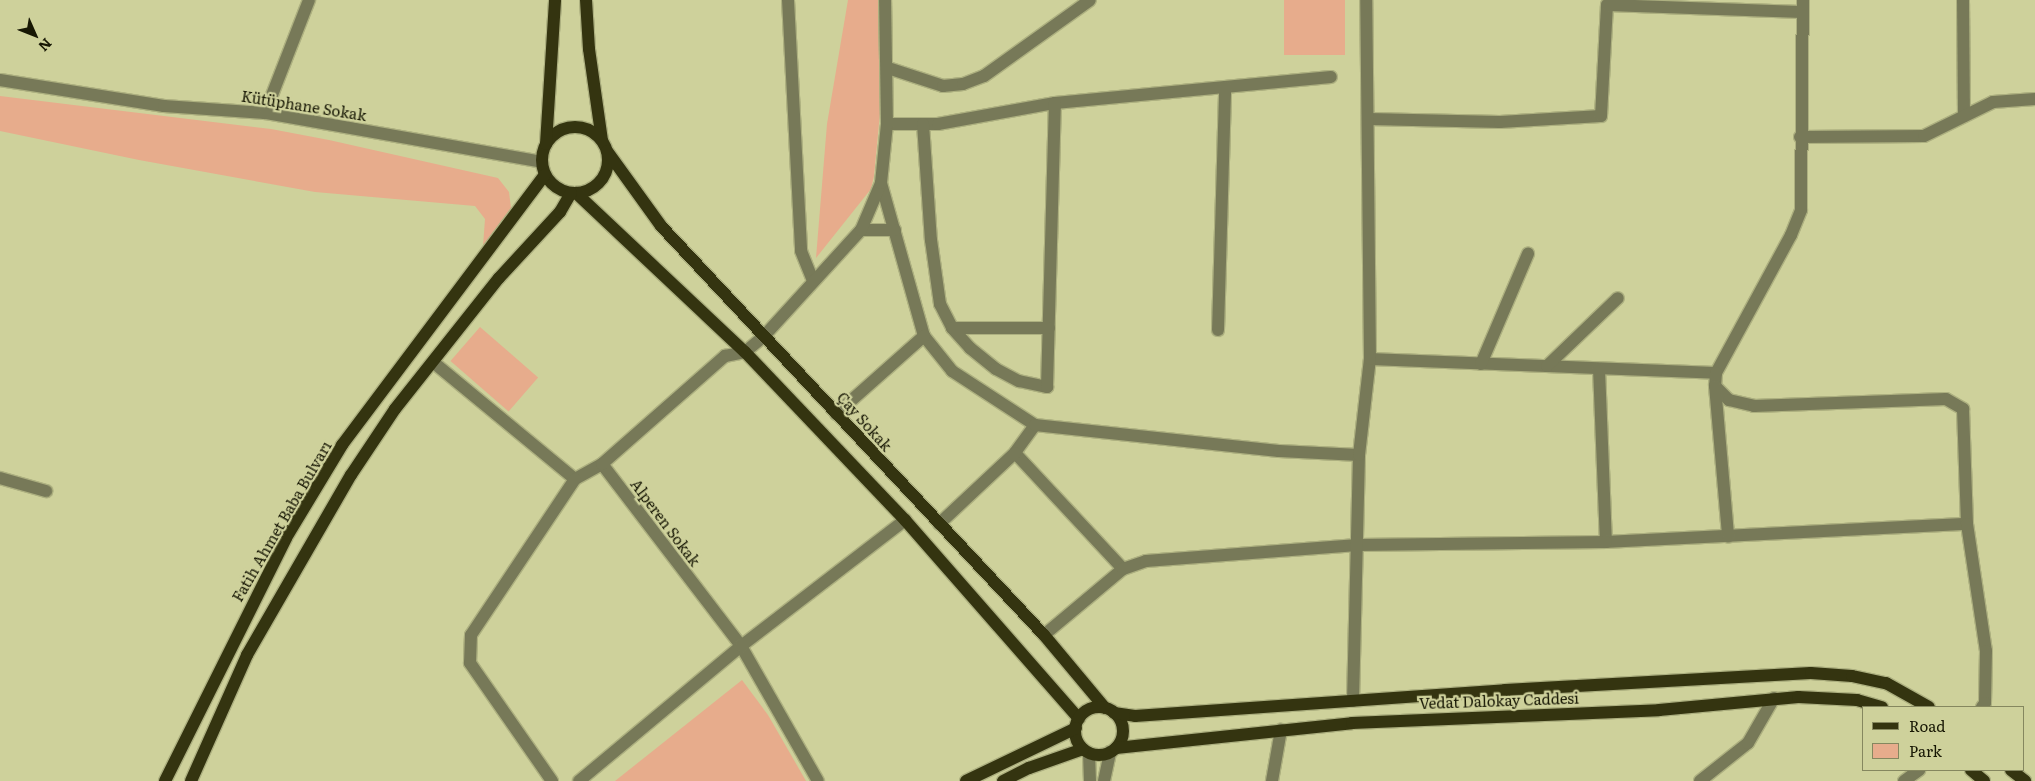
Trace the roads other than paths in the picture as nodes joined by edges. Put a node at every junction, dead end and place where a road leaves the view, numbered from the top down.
1 (308, 0) edge
2 (555, 0) edge
3 (586, 0) edge
4 (788, 0) edge
5 (885, 0) edge
6 (1090, 0) edge
7 (1366, 0) edge
8 (1963, 0) edge
9 (1803, 6) edge
10 (888, 68) junction
11 (1331, 77) dead end
12 (0, 80) edge
13 (1225, 87) junction
14 (2035, 99) edge
15 (1055, 103) junction
16 (265, 113) junction
17 (1964, 116) junction
18 (1368, 119) junction
19 (887, 124) junction
20 (922, 124) junction
21 (1800, 137) junction
22 (546, 144) junction
23 (605, 146) junction
24 (544, 168) junction
25 (881, 183) junction
26 (574, 193) junction
27 (861, 230) junction
28 (895, 230) junction
29 (1528, 254) dead end
30 (813, 281) junction
31 (1618, 298) dead end
32 (952, 328) junction
33 (1049, 328) junction
34 (1218, 330) dead end
35 (765, 335) junction
36 (924, 336) junction
37 (745, 352) junction
38 (1370, 359) junction
39 (434, 362) junction
40 (1480, 364) junction
41 (1547, 366) junction
42 (1599, 369) junction
43 (1715, 380) junction
44 (836, 414) junction
45 (1035, 425) junction
46 (1016, 453) junction
47 (1359, 455) junction
48 (602, 464) junction
49 (0, 478) edge
50 (575, 478) junction
51 (46, 491) dead end
52 (905, 520) junction
53 (939, 524) junction
54 (1967, 524) junction
55 (1728, 536) junction
56 (1606, 542) junction
57 (1357, 545) junction
58 (1123, 569) junction
59 (1044, 635) junction
60 (741, 646) junction
61 (1774, 698) junction
62 (1353, 701) junction
63 (1878, 706) edge
64 (1927, 706) edge
65 (1983, 706) edge
66 (1109, 711) junction
67 (1077, 724) junction
68 (1281, 730) junction
69 (1113, 750) junction
70 (1086, 751) junction
71 (1918, 771) edge
72 (1972, 771) edge
73 (2012, 771) edge
74 (546, 779) edge
75 (165, 781) edge
76 (190, 781) edge
77 (579, 781) edge
78 (818, 781) edge
79 (966, 781) edge
80 (1003, 781) edge
81 (1090, 781) edge
82 (1104, 781) edge
83 (1272, 781) edge
84 (1700, 781) edge
85 (1904, 781) edge
86 (1984, 781) edge
87 (2024, 781) edge

1 - 16 street
2 - 22 main road
3 - 23 main road
4 - 30 street
5 - 10 street
6 - 10 street
7 - 18 street
8 - 17 street
9 - 18 street
9 - 21 street
10 - 19 street
11 - 13 street
12 - 16 street, Kütüphane Sokak
13 - 15 street
13 - 34 street
14 - 17 street
15 - 20 street
15 - 33 street
16 - 24 street, Kütüphane Sokak
17 - 21 street
18 - 38 street
19 - 20 street
19 - 25 street
20 - 32 street
21 - 43 street
22 - 23 main road
22 - 24 main road
23 - 26 main road
23 - 35 main road, Çay Sokak
24 - 26 main road
24 - 75 main road, Fatih Ahmet Baba Bulvarı
25 - 27 street
25 - 28 street
26 - 37 main road
26 - 39 main road
27 - 28 street
27 - 30 street
28 - 36 street
29 - 40 street
30 - 35 street
31 - 41 street
32 - 33 street
32 - 33 street
35 - 37 street
35 - 44 main road, Çay Sokak
36 - 44 street
36 - 45 street
37 - 48 street
37 - 52 main road
38 - 40 street
38 - 47 street
39 - 50 street
39 - 76 main road
40 - 41 street
41 - 42 street
42 - 43 street
42 - 56 street
43 - 54 street
43 - 55 street
44 - 53 main road, Çay Sokak
45 - 46 street
45 - 47 street
46 - 53 street
46 - 58 street
47 - 57 street
48 - 50 street
48 - 60 street, Alperen Sokak
49 - 51 street
50 - 74 street
52 - 60 street
52 - 67 main road
53 - 59 main road, Çay Sokak
54 - 55 street
54 - 65 street
55 - 56 street
56 - 57 street
57 - 58 street
57 - 62 street
58 - 59 street
59 - 66 main road, Çay Sokak
60 - 77 street
60 - 78 street, Alperen Sokak
61 - 63 main road, Vedat Dalokay Caddesi
61 - 68 main road, Vedat Dalokay Caddesi
61 - 84 street
62 - 64 main road
62 - 66 main road
66 - 67 main road
66 - 69 main road
67 - 70 main road
67 - 79 main road
68 - 69 main road, Vedat Dalokay Caddesi
68 - 83 street
69 - 70 main road
69 - 82 street
70 - 80 main road
70 - 81 street
71 - 85 street
72 - 86 main road
73 - 87 main road

